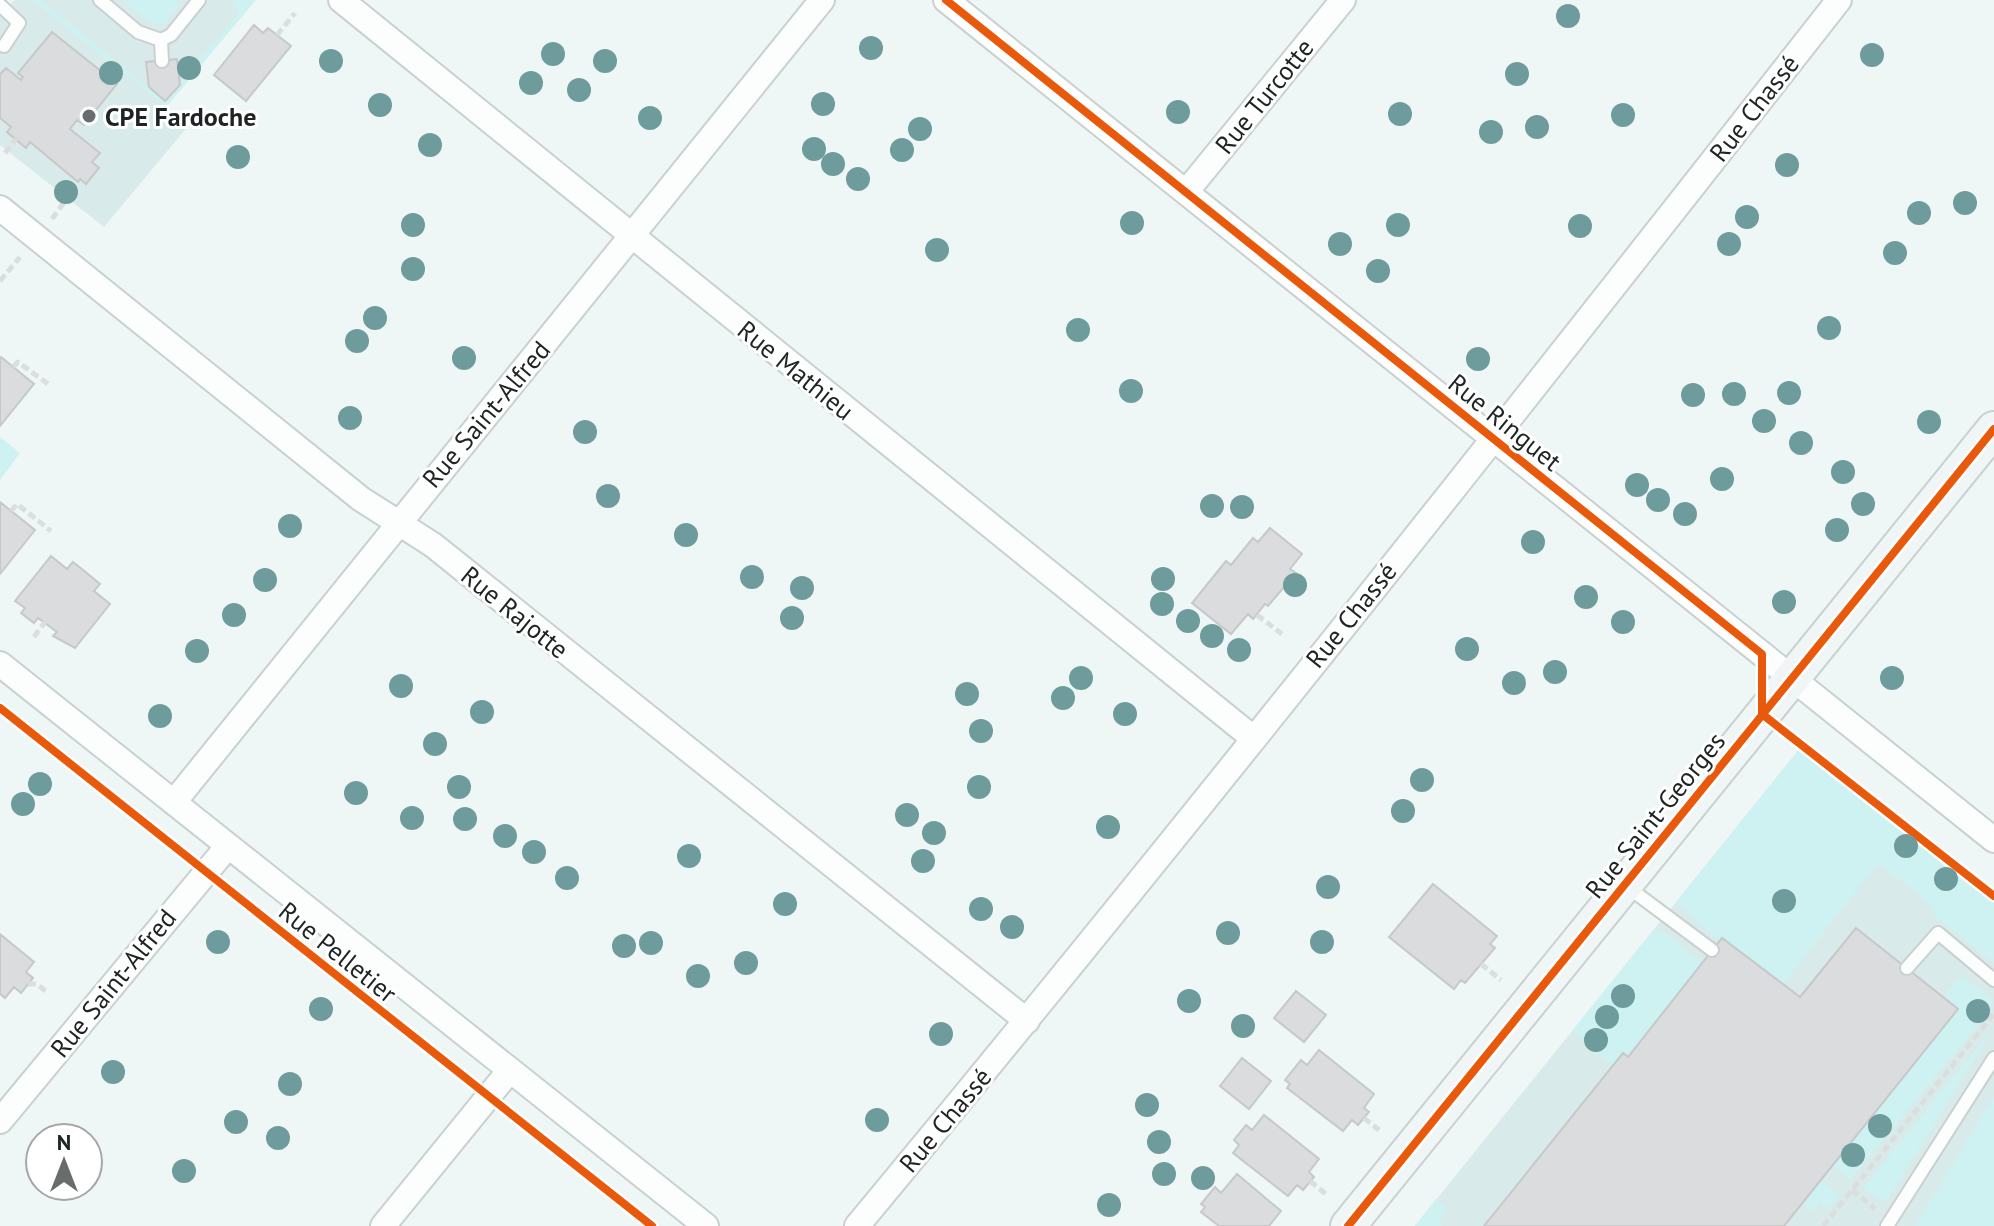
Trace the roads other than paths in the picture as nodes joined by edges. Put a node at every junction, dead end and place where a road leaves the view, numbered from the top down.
1 (100, 0) edge
2 (199, 0) edge
3 (341, 0) edge
4 (822, 0) edge
5 (946, 0) edge
6 (1343, 0) edge
7 (1839, 0) edge
8 (0, 5) edge
9 (161, 40) junction
10 (4, 46) dead end
11 (162, 61) dead end
12 (1186, 192) junction
13 (0, 208) edge
14 (632, 238) junction
15 (1994, 429) edge
16 (1494, 439) junction
17 (397, 522) junction
18 (0, 664) edge
19 (1792, 678) junction
20 (1253, 738) junction
21 (174, 802) junction
22 (1994, 840) edge
23 (228, 846) junction
24 (1625, 884) junction
25 (1712, 950) dead end
26 (1907, 968) dead end
27 (1994, 980) edge
28 (1027, 1021) junction
29 (1994, 1058) edge
30 (510, 1070) junction
31 (0, 1121) edge
32 (1892, 1225) edge
33 (383, 1226) edge
34 (706, 1226) edge
35 (857, 1226) edge
36 (1348, 1226) edge

1 - 9 lane
2 - 9 lane
3 - 14 street, Rue Mathieu
4 - 14 street, Rue Saint-Alfred
5 - 12 street, Rue Ringuet
6 - 12 street, Rue Turcotte
7 - 16 street, Rue Chassé
8 - 10 lane
9 - 11 lane
12 - 16 street, Rue Ringuet
13 - 17 street, Rue Rajotte
14 - 17 street, Rue Saint-Alfred
14 - 20 street, Rue Mathieu
15 - 19 street, Rue Saint-Georges
16 - 19 street, Rue Ringuet
16 - 20 street, Rue Chassé
17 - 21 street, Rue Saint-Alfred
17 - 28 street, Rue Rajotte
18 - 21 street, Rue Pelletier
19 - 22 street, Rue Ringuet
19 - 24 street, Rue Saint-Georges
20 - 28 street, Rue Chassé
21 - 23 street, Rue Pelletier
23 - 30 street, Rue Pelletier
23 - 31 street, Rue Saint-Alfred
24 - 25 lane
24 - 36 street, Rue Saint-Georges
26 - 27 lane
28 - 35 street, Rue Chassé
29 - 32 lane
30 - 33 street
30 - 34 street, Rue Pelletier

